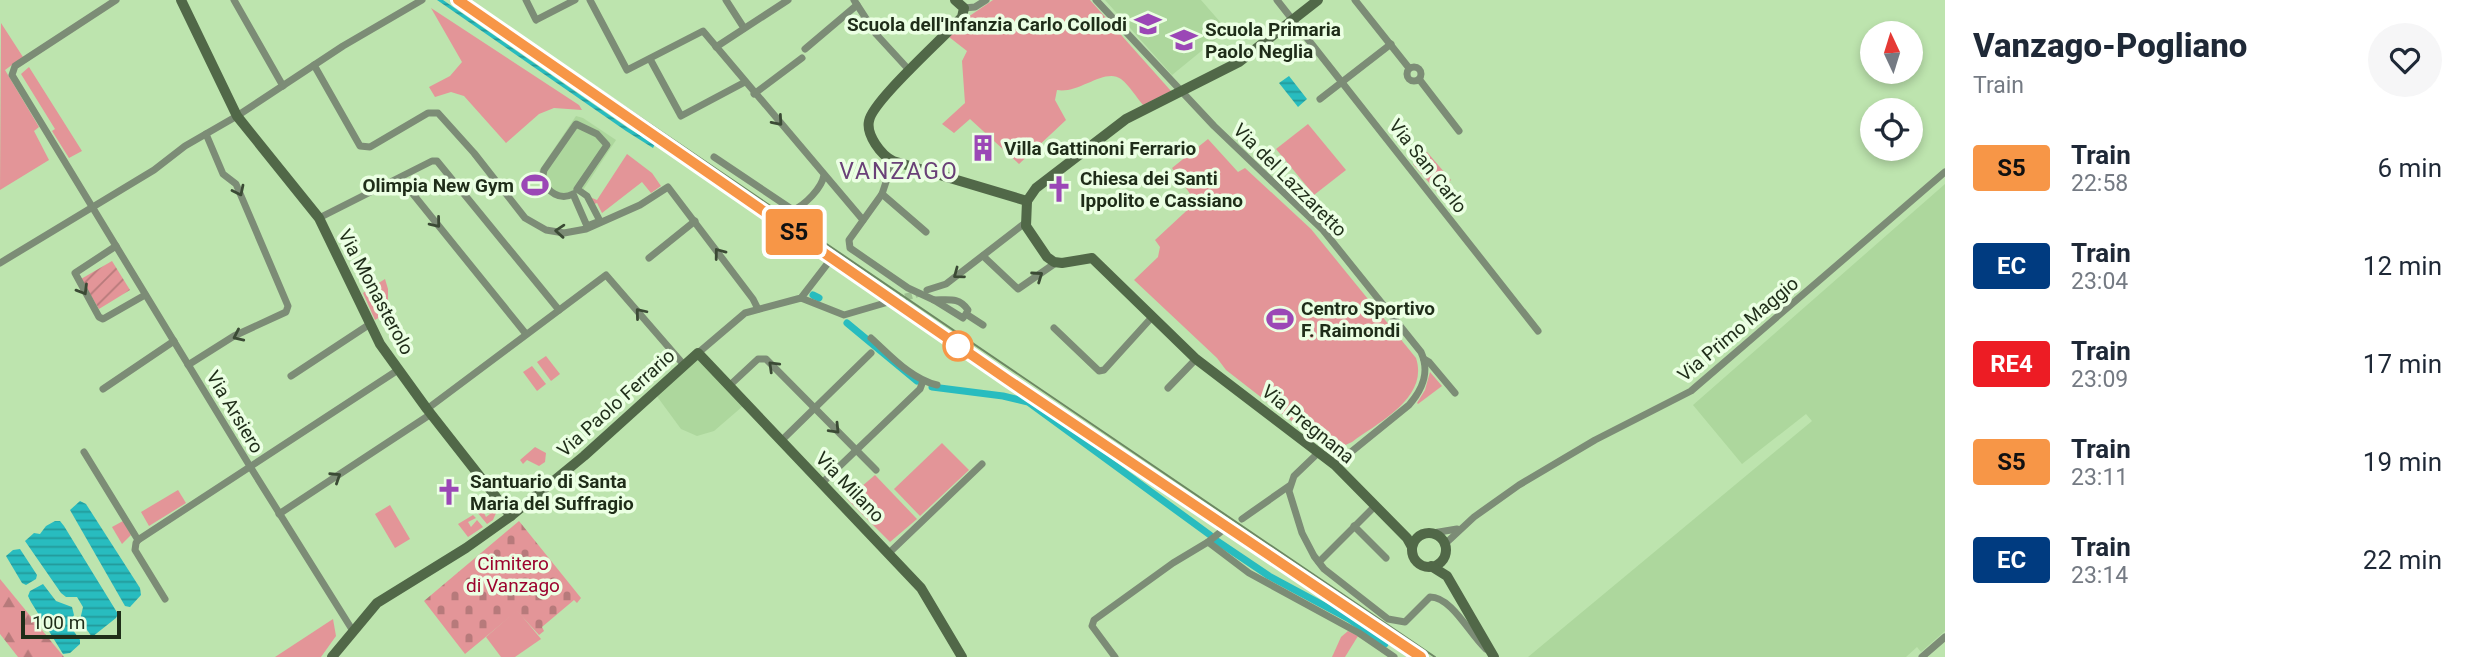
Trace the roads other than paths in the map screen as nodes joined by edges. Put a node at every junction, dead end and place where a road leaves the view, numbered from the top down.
1 (116, 0) edge
2 (181, 0) edge
3 (234, 0) edge
4 (422, 0) edge
5 (526, 0) edge
6 (575, 0) edge
7 (590, 0) edge
8 (726, 0) edge
9 (788, 0) edge
10 (955, 0) edge
11 (986, 0) edge
12 (1096, 0) edge
13 (1277, 0) edge
14 (1318, 0) edge
15 (1355, 0) edge
16 (855, 2) edge
17 (964, 8) junction
18 (1294, 20) junction
19 (744, 28) junction
20 (1391, 44) junction
21 (716, 47) junction
22 (650, 59) junction
23 (314, 65) junction
24 (910, 71) junction
25 (745, 82) junction
26 (1342, 82) junction
27 (282, 86) junction
28 (1181, 93) junction
29 (754, 94) junction
30 (1320, 99) dead end
31 (237, 116) junction
32 (576, 124) joint
33 (1459, 131) dead end
34 (206, 134) junction
35 (714, 157) dead end
36 (893, 160) junction
37 (1945, 172) edge
38 (824, 175) junction
39 (400, 178) junction
40 (882, 194) junction
41 (1027, 201) junction
42 (92, 207) junction
43 (319, 218) junction
44 (863, 220) junction
45 (695, 221) junction
46 (1026, 223) junction
47 (926, 232) dead end
48 (116, 246) junction
49 (983, 256) junction
50 (649, 258) dead end
51 (1057, 262) junction
52 (0, 263) edge
53 (828, 263) dead end
54 (927, 290) tunnel mouth
55 (145, 295) junction
56 (801, 298) junction
57 (934, 300) junction
58 (885, 303) tunnel mouth
59 (758, 309) junction
60 (559, 310) junction
61 (966, 314) junction
62 (1153, 316) junction
63 (370, 324) junction
64 (984, 325) dead end
65 (1054, 328) dead end
66 (1538, 331) dead end
67 (526, 334) junction
68 (871, 338) dead end
69 (173, 341) junction
70 (698, 353) junction
71 (871, 353) dead end
72 (1196, 359) junction
73 (1424, 359) junction
74 (188, 365) junction
75 (684, 365) junction
76 (398, 370) junction
77 (291, 376) dead end
78 (923, 381) junction
79 (937, 385) dead end
80 (729, 386) junction
81 (1168, 388) dead end
82 (103, 389) dead end
83 (1455, 393) dead end
84 (814, 408) junction
85 (429, 412) junction
86 (780, 441) junction
87 (856, 450) junction
88 (84, 452) dead end
89 (1318, 453) junction
90 (982, 464) dead end
91 (1335, 465) junction
92 (251, 468) junction
93 (876, 470) dead end
94 (821, 484) junction
95 (1289, 486) junction
96 (1375, 506) junction
97 (279, 514) junction
98 (511, 516) junction
99 (1242, 519) dead end
100 (1391, 523) junction
101 (1354, 526) junction
102 (1461, 527) junction
103 (1223, 530) dead end
104 (1428, 533) junction
105 (138, 540) junction
106 (1208, 542) junction
107 (1445, 544) junction
108 (1412, 547) junction
109 (889, 553) junction
110 (1445, 556) junction
111 (1386, 558) dead end
112 (1318, 562) junction
113 (1431, 566) junction
114 (1452, 584) junction
115 (164, 599) dead end
116 (353, 631) junction
117 (1945, 638) edge
118 (1493, 655) edge
119 (332, 657) edge
120 (962, 657) edge
121 (1115, 657) edge
122 (1394, 657) edge
123 (1922, 657) edge

1 - 42 street, Via Arsiero
2 - 31 street, Via Monasterolo
3 - 27 street
4 - 23 street
5 - 6 street
7 - 22 street
8 - 19 street
9 - 19 street
10 - 17 street
11 - 17 street
12 - 28 street, Via del Lazzaretto
13 - 18 street, Via San Carlo
14 - 18 street
15 - 20 street
16 - 24 street
16 - 29 street
17 - 24 street
18 - 26 street, Via San Carlo
18 - 28 street
19 - 21 street
20 - 26 street
20 - 33 street
21 - 22 street
21 - 25 street
22 - 25 street
23 - 27 street
45 -> 23 street
24 - 36 street
25 - 29 street
26 - 30 street
26 - 66 street, Via San Carlo
27 - 31 street
28 - 41 street
28 - 73 street, Via del Lazzaretto
29 -> 38 street
31 - 34 street
31 - 43 street, Via Monasterolo
32 - 32 street
34 - 42 street
34 -> 74 street
35 - 38 street
36 - 40 street
36 - 41 street
37 - 102 street, Via Primo Maggio
38 - 44 street
39 - 43 street
39 - 60 street
39 -> 67 street
40 - 44 street
40 - 47 street
41 - 46 street
42 - 48 street, Via Arsiero
42 - 52 street
43 - 63 street, Via Monasterolo
44 - 57 street
45 - 50 street
59 -> 45 street
46 - 49 street
46 - 51 street
48 - 55 street, Via Arsiero
48 -> 55 street
49 -> 51 street
49 -> 54 street
51 - 62 street, Via Pregnana
53 - 56 street
55 - 69 street, Via Arsiero
56 - 58 street
56 - 59 street, Via Paolo Ferrario
57 - 61 street
57 - 61 street
59 - 70 street, Via Paolo Ferrario
60 - 67 street
75 -> 60 street
61 - 64 street
62 - 65 street
62 - 72 street, Via Pregnana
63 - 76 street, Via Monasterolo
63 - 77 street
67 - 85 street
68 - 78 street
69 - 74 street, Via Arsiero
69 - 82 street
70 - 75 street, Via Paolo Ferrario
70 - 80 street, Via Milano
71 - 84 street
72 - 81 street
72 - 89 street, Via Pregnana
73 - 83 street, Via del Lazzaretto
73 - 91 street
74 - 92 street, Via Arsiero
75 - 98 street, Via Paolo Ferrario
76 - 85 street, Via Monasterolo
76 - 92 street
78 - 79 street
78 - 87 street
84 -> 80 street
80 - 86 street, Via Milano
84 - 86 street
84 -> 87 street
97 -> 85 street
85 - 98 street, Via Monasterolo
86 - 94 street, Via Milano
87 - 93 street
87 - 94 street
88 - 105 street
89 - 91 street, Via Pregnana
89 - 95 street
90 - 109 street
91 - 96 street, Via Pregnana
92 - 97 street, Via Arsiero
92 - 105 street
94 - 109 street, Via Milano
95 - 99 street
95 - 112 street
96 - 100 street, Via Pregnana
96 - 101 street
97 - 116 street, Via Arsiero
98 - 116 street, Via Paolo Ferrario
100 - 104 street, Via Pregnana
100 - 108 street, Via Pregnana
101 - 111 street
101 - 112 street
102 - 104 street, Via Primo Maggio
102 - 107 street, Via Primo Maggio
103 - 106 street
104 - 107 street
104 - 108 street
105 - 115 street
106 - 121 street
106 - 122 street
107 - 110 street
108 - 113 street
109 - 120 street, Via Milano
110 - 113 street
110 - 114 street
112 - 118 street
113 - 114 street
114 - 118 street
116 - 119 street, Via Paolo Ferrario
117 - 123 street

